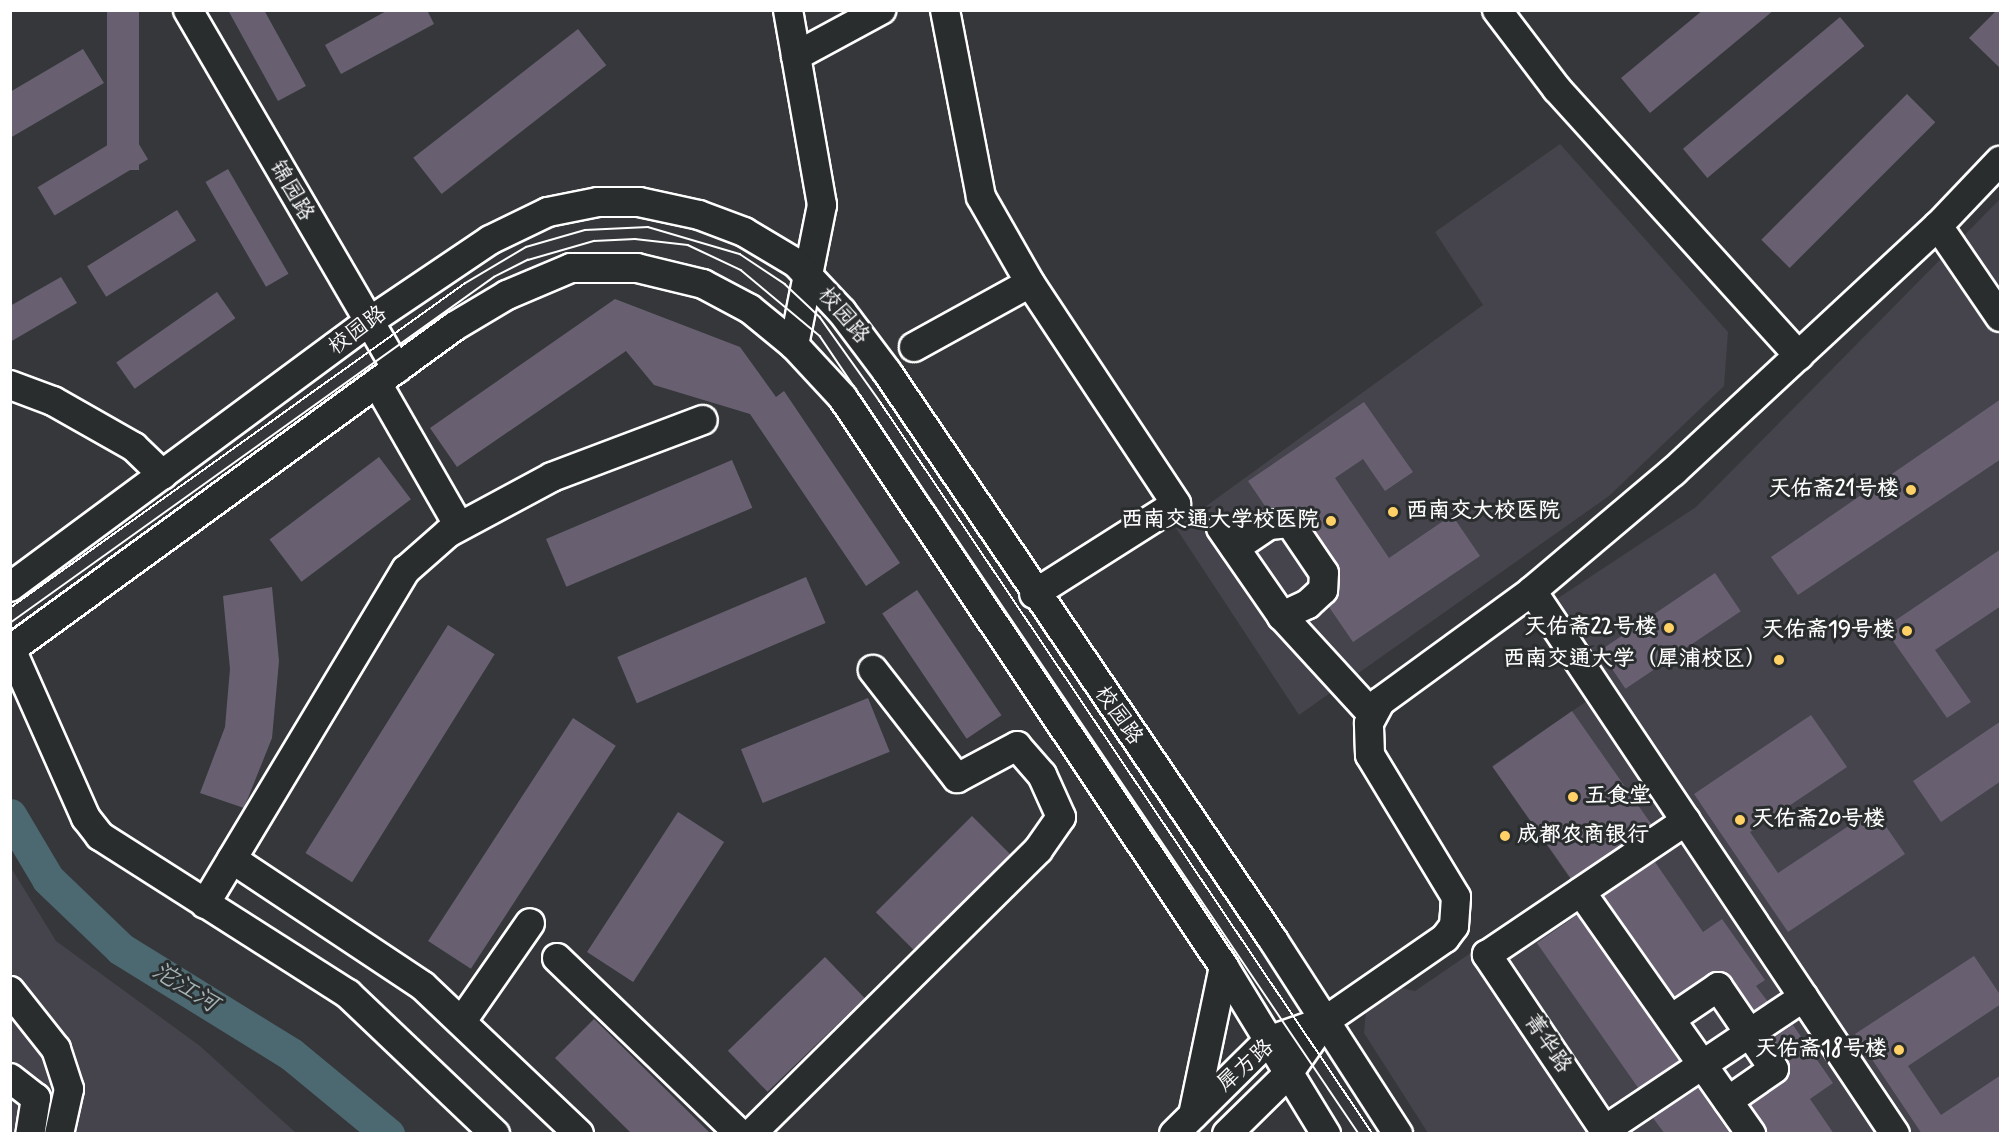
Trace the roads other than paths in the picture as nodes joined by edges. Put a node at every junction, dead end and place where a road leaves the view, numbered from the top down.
1 (188, 10) edge
2 (788, 10) edge
3 (881, 10) edge
4 (945, 10) edge
5 (1497, 10) edge
6 (796, 56) junction
7 (2001, 160) edge
8 (1938, 226) junction
9 (810, 278) junction
10 (1030, 283) junction
11 (2001, 317) edge
12 (367, 323) junction
13 (794, 345) junction
14 (914, 347) dead end
15 (1799, 356) junction
16 (387, 376) junction
17 (10, 385) edge
18 (703, 420) dead end
19 (164, 475) junction
20 (459, 526) junction
21 (10, 587) edge
22 (1532, 591) junction
23 (1034, 594) junction
24 (1282, 616) junction
25 (11, 649) edge
26 (873, 670) dead end
27 (1371, 713) junction
28 (1686, 821) junction
29 (232, 859) junction
30 (1581, 892) junction
31 (205, 904) junction
32 (530, 923) dead end
33 (557, 958) dead end
34 (1224, 967) junction
35 (10, 991) edge
36 (1804, 997) junction
37 (1671, 1019) junction
38 (462, 1021) junction
39 (1325, 1021) junction
40 (1750, 1033) junction
41 (1268, 1041) junction
42 (1702, 1064) junction
43 (1287, 1075) junction
44 (10, 1078) edge
45 (1728, 1101) junction
46 (1183, 1124) edge
47 (1606, 1132) edge
48 (30, 1134) edge
49 (59, 1134) edge
50 (495, 1134) edge
51 (579, 1134) edge
52 (740, 1134) edge
53 (751, 1134) edge
54 (1227, 1134) edge
55 (1326, 1134) edge
56 (1398, 1134) edge
57 (1751, 1134) edge
58 (1895, 1134) edge

1 - 12 street, 锦园路
2 - 6 street
3 - 6 street
4 - 10 street
5 - 15 street
6 - 9 street
7 - 8 street
8 - 11 street
8 - 15 street
9 - 12 street, 校园路
9 - 13 street
9 - 23 street, 校园路
10 - 14 street
10 - 23 street
12 - 16 street, 锦园路
12 - 19 street, 校园路
13 - 16 street
13 - 34 street
15 - 22 street
16 - 20 street, 锦园路
16 - 25 street
17 - 19 street
18 - 20 street
19 - 21 street, 校园路
20 - 29 street
22 - 27 street
22 - 28 street
23 - 39 street, 校园路
24 - 24 street
24 - 27 street
25 - 31 street
26 - 53 street
27 - 39 street
28 - 30 street
28 - 36 street
29 - 31 street
29 - 38 street
30 - 37 street
30 - 47 street, 菁华路
31 - 50 street
32 - 38 street
33 - 52 street
34 - 41 street
34 - 46 street
35 - 49 street
36 - 40 street
36 - 58 street
37 - 40 street
37 - 42 street
38 - 51 street
39 - 41 street, 犀方路
39 - 43 street, 犀方路
39 - 56 street, 校园路
40 - 42 street
40 - 45 street
41 - 43 street
41 - 46 street, 犀方路
42 - 45 street
42 - 47 street
43 - 54 street, 犀方路
43 - 55 street
44 - 48 street
45 - 57 street

